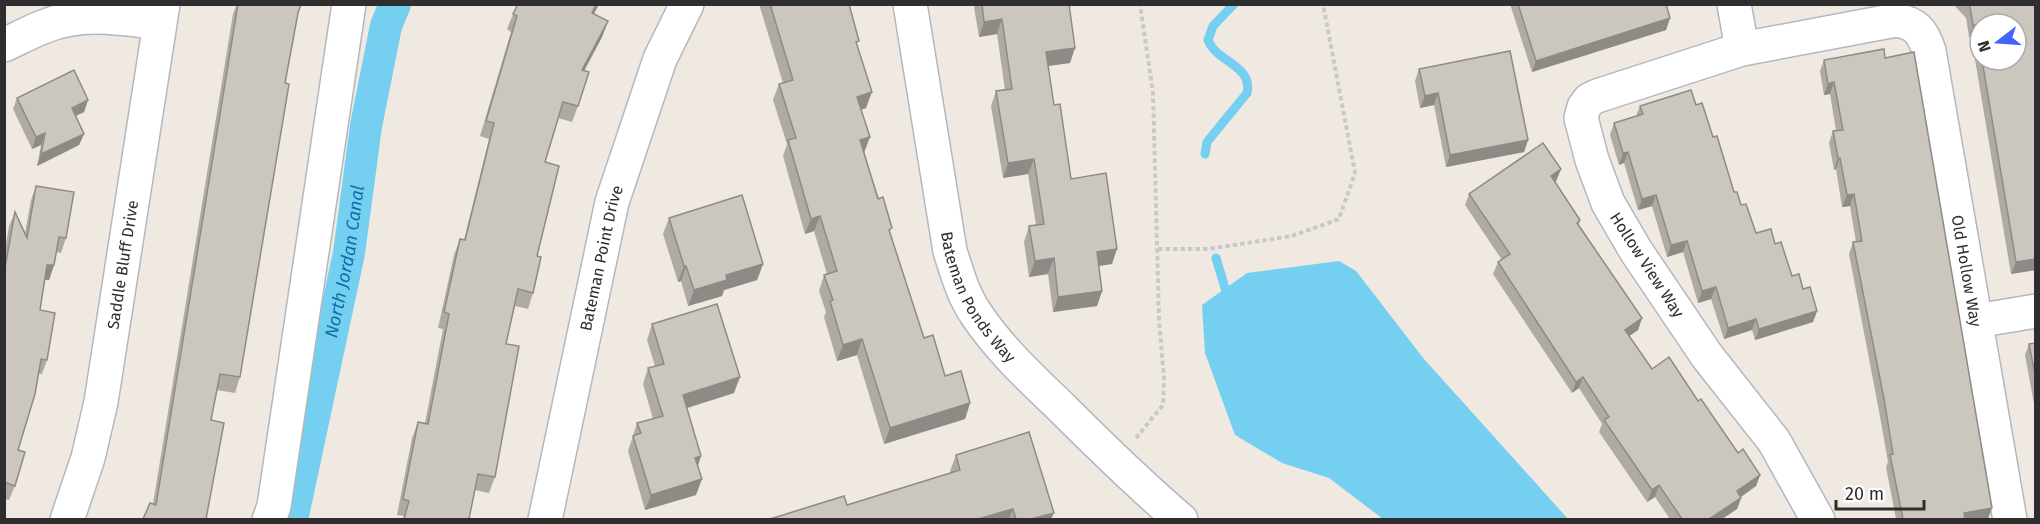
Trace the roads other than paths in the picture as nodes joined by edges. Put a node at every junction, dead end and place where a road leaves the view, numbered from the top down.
1 (349, 4) edge
2 (687, 4) edge
3 (910, 4) edge
4 (1734, 4) edge
5 (161, 14) edge
6 (1916, 26) joint
7 (4, 45) edge
8 (1742, 49) junction
9 (2036, 311) edge
10 (1976, 321) junction
11 (67, 519) edge
12 (269, 519) edge
13 (545, 519) edge
14 (1178, 519) edge
15 (1818, 519) edge
16 (2010, 519) edge

1 - 12 street
2 - 13 street, Bateman Point Drive
3 - 14 street, Bateman Ponds Way
4 - 8 street
5 - 7 street
5 - 11 street, Saddle Bluff Drive
6 - 8 street, Hollow View Way
6 - 10 street, Old Hollow Way
8 - 15 street, Hollow View Way
9 - 10 street
10 - 16 street, Old Hollow Way

